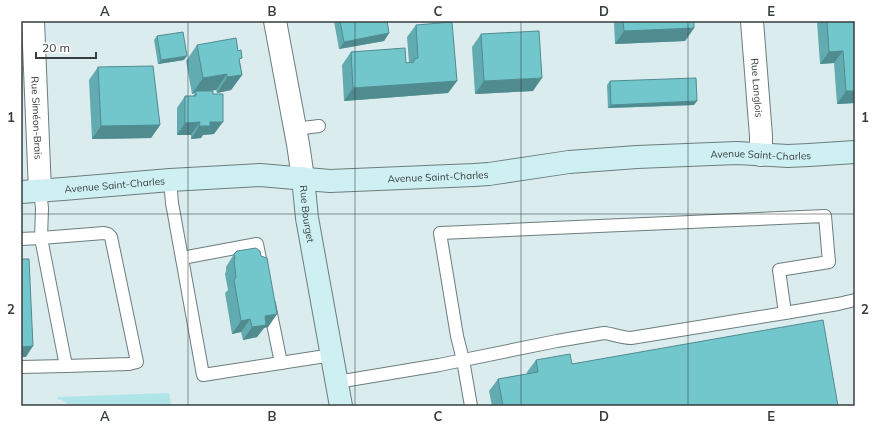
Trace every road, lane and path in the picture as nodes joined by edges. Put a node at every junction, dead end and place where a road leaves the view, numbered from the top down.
1 (33, 21) edge
2 (276, 21) edge
3 (752, 21) edge
4 (319, 126) dead end
5 (295, 129) junction
6 (855, 152) edge
7 (761, 154) junction
8 (303, 178) junction
9 (170, 180) junction
10 (31, 191) edge
11 (41, 238) junction
12 (21, 239) edge
13 (182, 258) junction
14 (263, 274) edge
15 (268, 296) edge
16 (855, 300) edge
17 (785, 313) junction
18 (332, 355) junction
19 (463, 360) junction
20 (281, 363) junction
21 (66, 366) junction
22 (21, 367) edge
23 (337, 382) junction
24 (341, 406) edge
25 (471, 406) edge

1 - 10 street, Rue Siméon-Brais
2 - 5 street, Rue Bourget
3 - 7 street, Rue Langlois
4 - 5 lane
5 - 8 street, Rue Bourget
6 - 7 street, Avenue Saint-Charles
7 - 8 street, Avenue Saint-Charles
8 - 9 street, Avenue Saint-Charles
8 - 18 street, Rue Bourget
9 - 10 street, Avenue Saint-Charles
9 - 13 lane
10 - 11 lane
11 - 12 lane
11 - 21 lane
11 - 21 lane
13 - 14 lane
13 - 20 lane
15 - 20 lane
16 - 17 lane
17 - 19 lane
17 - 19 lane
18 - 20 lane
18 - 23 street, Rue Bourget
19 - 23 lane
19 - 25 lane
21 - 22 lane
23 - 24 street, Rue Bourget

